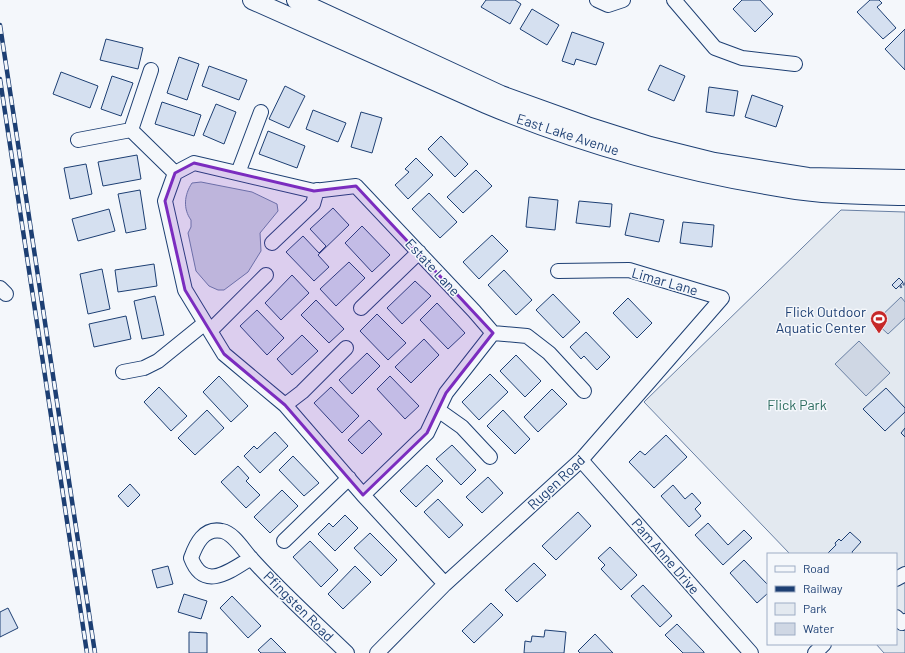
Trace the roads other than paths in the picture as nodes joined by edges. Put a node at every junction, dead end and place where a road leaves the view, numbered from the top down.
1 (252, 0) edge
2 (296, 0) edge
3 (623, 0) edge
4 (674, 0) edge
5 (602, 3) edge
6 (795, 64) dead end
7 (151, 70) dead end
8 (261, 112) dead end
9 (131, 130) junction
10 (78, 140) dead end
11 (175, 173) junction
12 (238, 173) junction
13 (905, 179) edge
14 (317, 190) junction
15 (905, 196) edge
16 (272, 243) dead end
17 (419, 252) junction
18 (558, 271) dead end
19 (266, 275) dead end
20 (722, 298) joint
21 (361, 308) dead end
22 (207, 327) junction
23 (493, 333) junction
24 (346, 348) dead end
25 (124, 372) dead end
26 (584, 391) dead end
27 (285, 405) junction
28 (438, 410) junction
29 (490, 457) dead end
30 (581, 460) junction
31 (349, 478) junction
32 (363, 495) junction
33 (284, 541) dead end
34 (251, 558) dead end
35 (445, 584) junction
36 (823, 645) edge
37 (347, 653) edge
38 (377, 653) edge
39 (751, 653) edge
40 (815, 653) edge

1 - 15 main road, East Lake Avenue
2 - 13 main road, East Lake Avenue
3 - 5 street
4 - 6 street
7 - 9 street
8 - 12 street
9 - 10 street
9 - 11 street
11 - 12 street, Estate Lane
11 - 22 street
12 - 14 street, Estate Lane
14 - 16 street
14 - 17 street, Estate Lane
17 - 21 street
17 - 23 street, Estate Lane
18 - 20 street, Limar Lane
19 - 22 street
20 - 30 street, Rugen Road
22 - 25 street
22 - 27 street
23 - 26 street
23 - 28 street
24 - 27 street
27 - 31 street
28 - 29 street
28 - 32 street
30 - 35 street, Rugen Road
30 - 39 street, Pam Anne Drive
31 - 32 street
31 - 33 street
32 - 35 street
34 - 37 street, Pfingsten Road
35 - 38 street, Rugen Road
36 - 40 street

